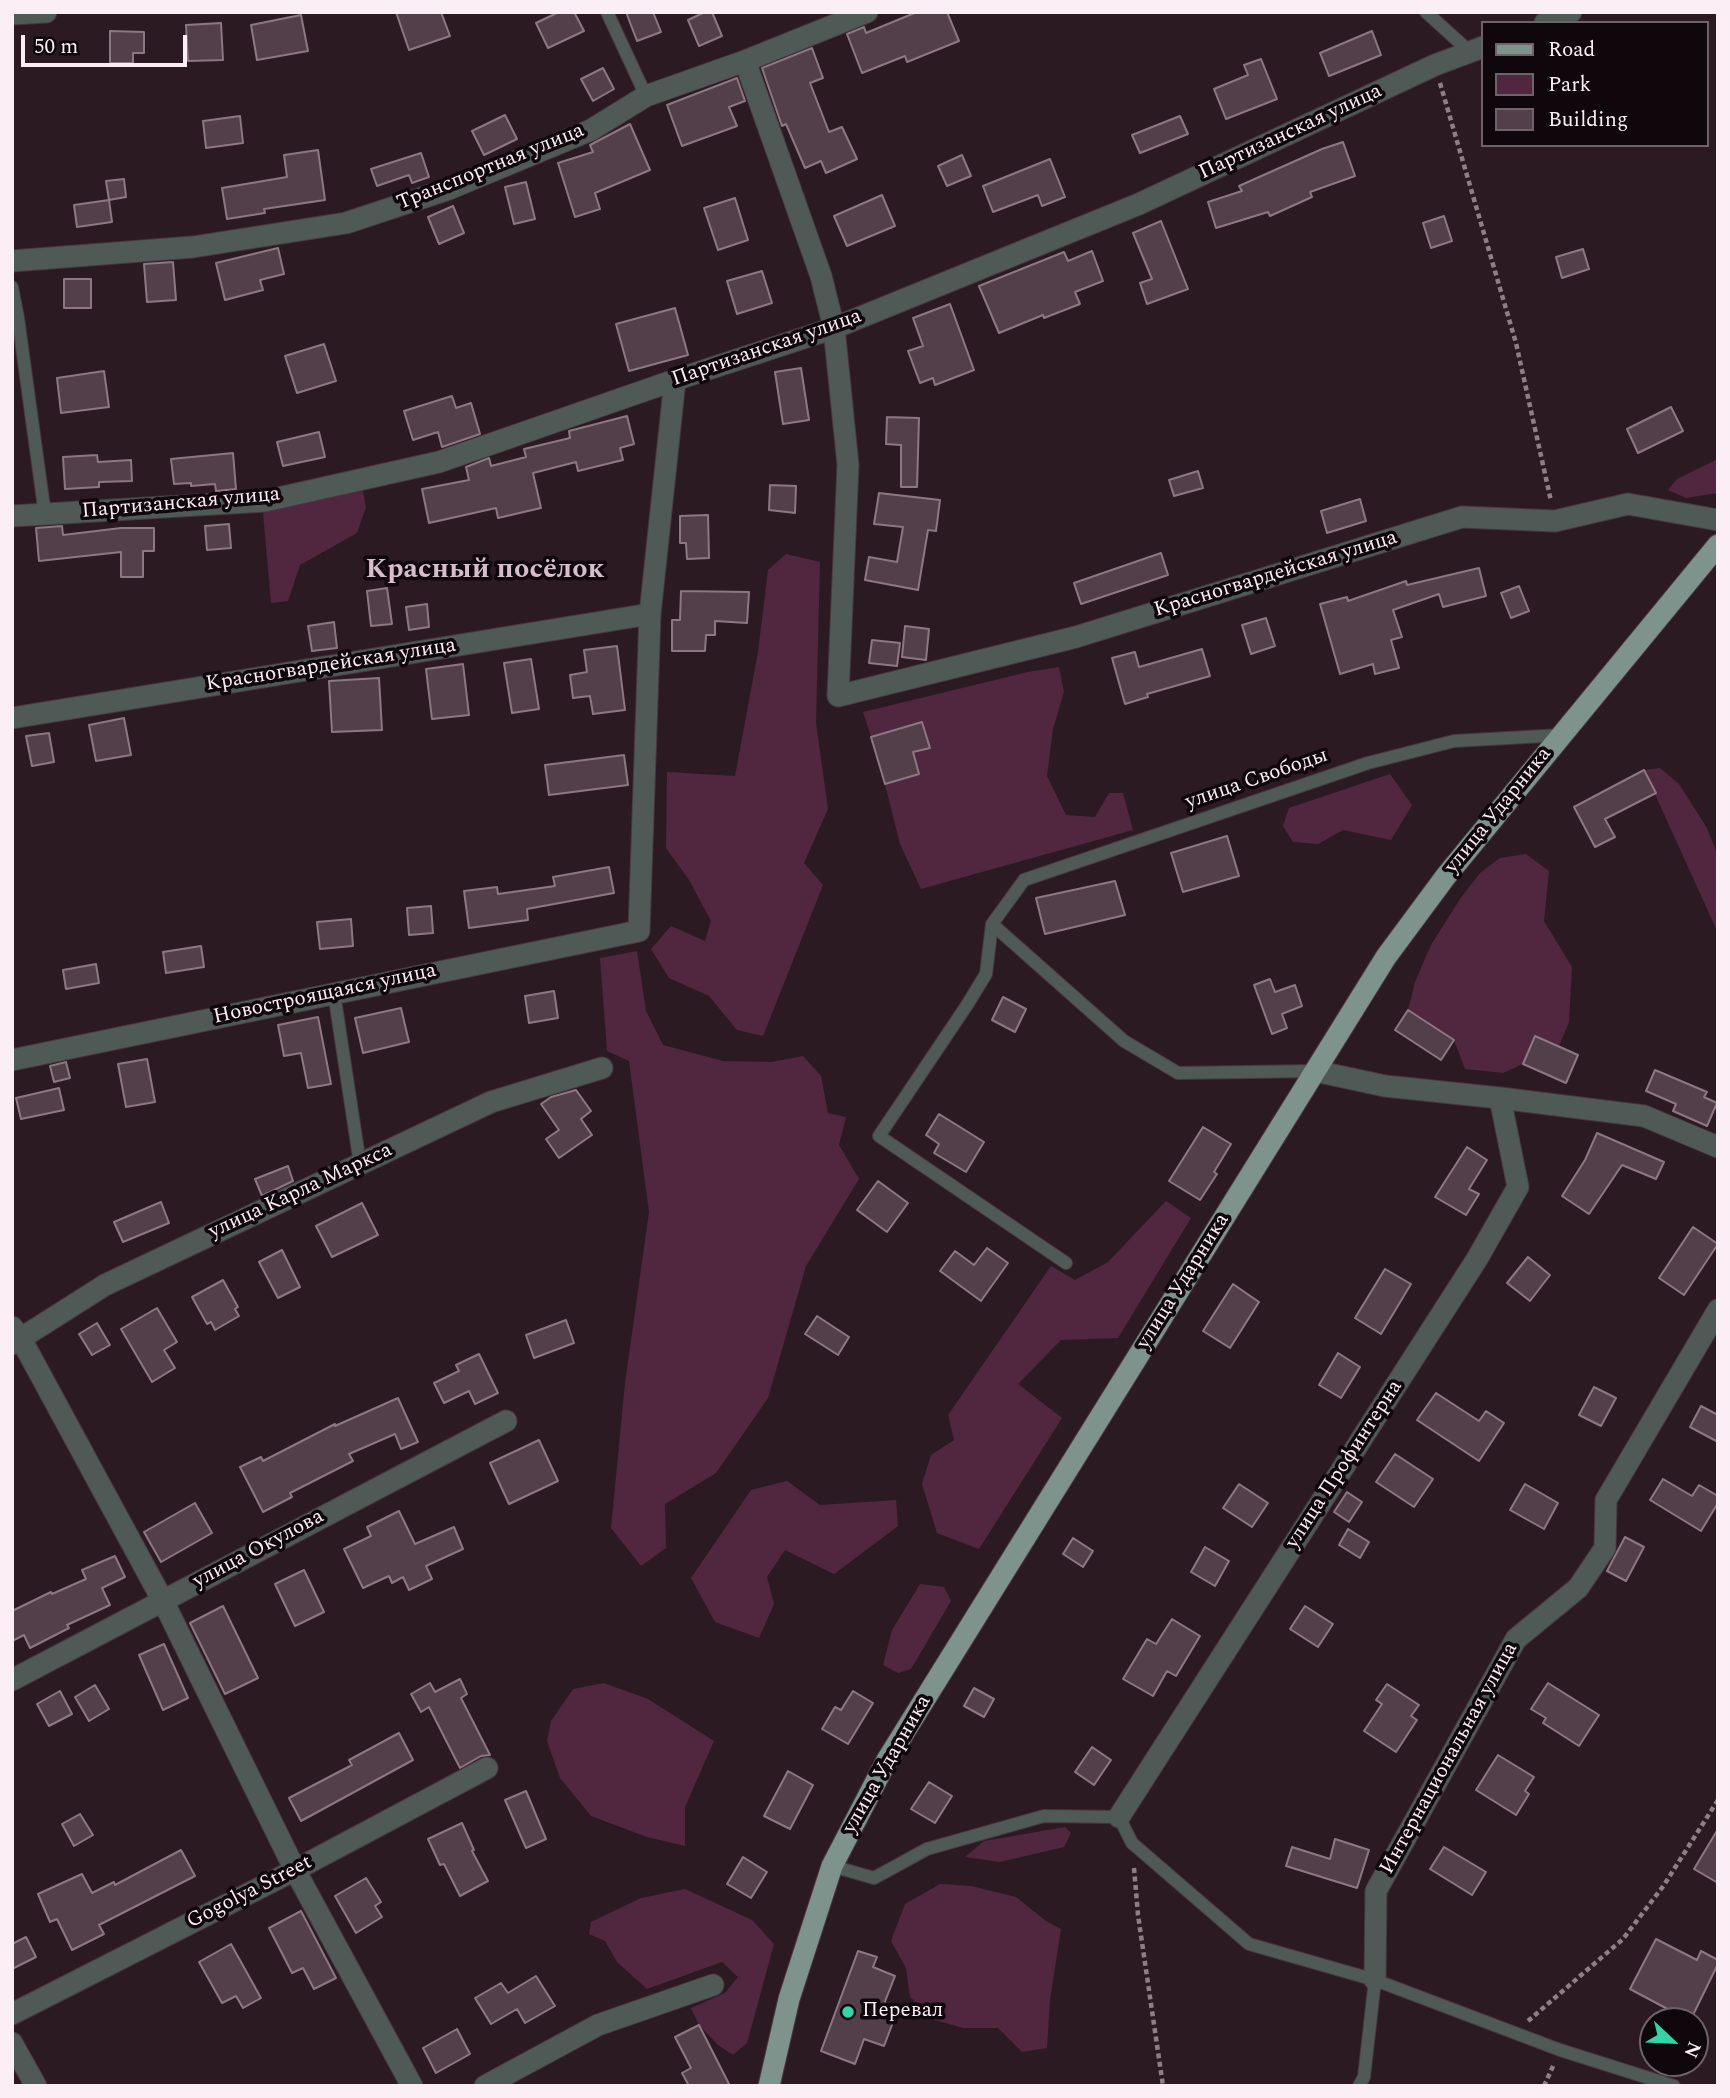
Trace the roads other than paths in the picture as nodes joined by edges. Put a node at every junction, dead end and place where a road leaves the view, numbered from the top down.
1 (46, 12) edge
2 (607, 12) edge
3 (866, 12) edge
4 (1426, 12) edge
5 (1571, 12) edge
6 (12, 14) edge
7 (1550, 21) edge
8 (1477, 50) edge
9 (745, 61) junction
10 (646, 96) junction
11 (12, 261) edge
12 (12, 287) edge
13 (834, 328) junction
14 (675, 380) junction
15 (45, 514) junction
16 (12, 516) edge
17 (1718, 520) edge
18 (1718, 545) edge
19 (650, 614) junction
20 (12, 718) edge
21 (1562, 735) junction
22 (992, 924) junction
23 (334, 993) junction
24 (12, 1060) edge
25 (602, 1068) dead end
26 (1315, 1071) junction
27 (1500, 1098) junction
28 (1718, 1147) edge
29 (360, 1164) junction
30 (1066, 1263) dead end
31 (1718, 1310) edge
32 (15, 1337) edge
33 (506, 1421) dead end
34 (163, 1601) junction
35 (12, 1679) edge
36 (487, 1768) dead end
37 (1119, 1817) junction
38 (832, 1866) junction
39 (295, 1870) junction
40 (1374, 1980) junction
41 (713, 1984) dead end
42 (12, 2014) edge
43 (12, 2043) edge
44 (36, 2086) edge
45 (412, 2086) edge
46 (485, 2086) edge
47 (769, 2086) edge
48 (1359, 2086) edge
49 (1674, 2086) edge

1 - 6 street
2 - 10 lane
3 - 9 street, Транспортная улица
4 - 8 lane
5 - 7 street
8 - 13 street, Партизанская улица
9 - 10 street, Транспортная улица
9 - 13 street
10 - 11 street, Транспортная улица
12 - 15 lane
13 - 14 street, Партизанская улица
13 - 17 street, Красногвардейская улица
14 - 15 street, Партизанская улица
14 - 19 street
15 - 16 street, Партизанская улица
18 - 21 main road, улица Ударника
19 - 20 street, Красногвардейская улица
19 - 23 street, Новостроящаяся улица
21 - 22 lane, улица Свободы
21 - 26 main road, улица Ударника
22 - 26 lane
22 - 30 lane, улица Свободы
23 - 24 street, Новостроящаяся улица
23 - 29 lane
25 - 29 street, улица Карла Маркса
26 - 27 street
26 - 38 main road, улица Ударника
27 - 28 street
27 - 37 street, улица Профинтерна
29 - 32 street, улица Карла Маркса
31 - 40 street, Интернациональная улица
32 - 34 street
33 - 34 street, улица Окулова
34 - 35 street, улица Окулова
34 - 39 street
36 - 39 street, Gogolya Street
37 - 38 lane
37 - 40 lane
38 - 47 main road, улица Ударника
39 - 42 street, Gogolya Street
39 - 45 street
40 - 48 lane
40 - 49 lane
41 - 46 street
43 - 44 street

